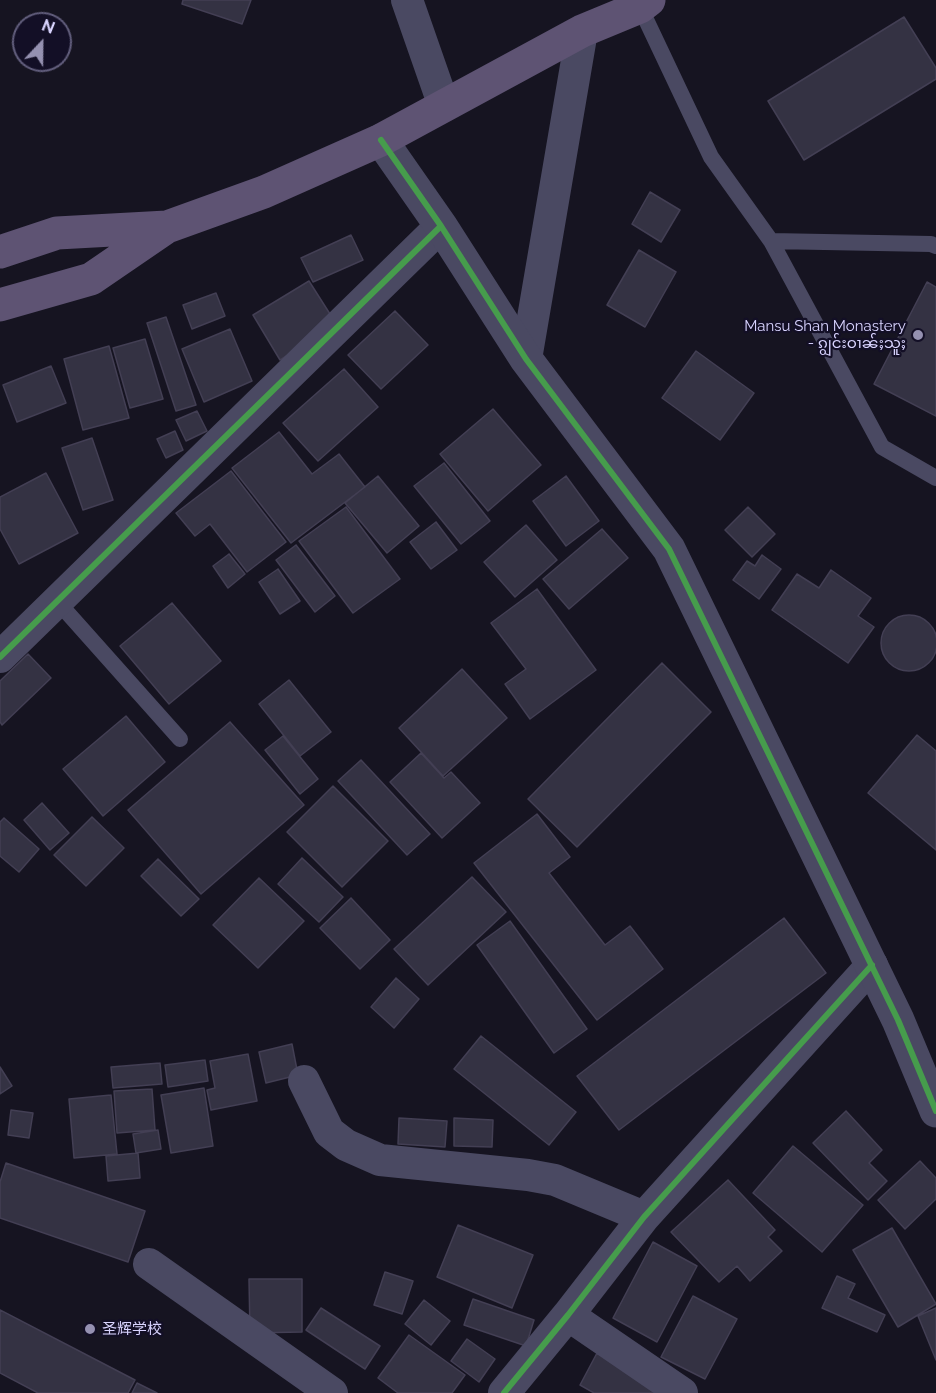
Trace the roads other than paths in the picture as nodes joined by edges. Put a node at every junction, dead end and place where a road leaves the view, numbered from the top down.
1 (407, 0) edge
2 (645, 3) edge
3 (582, 31) junction
4 (444, 106) junction
5 (381, 140) junction
6 (441, 226) junction
7 (166, 227) junction
8 (771, 241) junction
9 (936, 246) edge
10 (0, 252) edge
11 (0, 304) edge
12 (526, 360) junction
13 (936, 478) edge
14 (57, 601) junction
15 (0, 657) edge
16 (180, 739) dead end
17 (872, 965) junction
18 (304, 1081) dead end
19 (936, 1111) edge
20 (644, 1217) junction
21 (149, 1264) dead end
22 (568, 1315) junction
23 (332, 1393) edge
24 (504, 1393) edge
25 (682, 1393) edge

1 - 4 street
2 - 3 main road
2 - 8 lane
3 - 4 main road
3 - 12 street
4 - 5 main road
5 - 6 street
5 - 7 main road
6 - 12 street
6 - 14 street
7 - 10 main road
7 - 11 main road
8 - 9 lane
8 - 13 lane
12 - 17 street
14 - 15 street
14 - 16 lane
17 - 19 street
17 - 20 street
18 - 20 street
20 - 22 street
21 - 23 street
22 - 24 street
22 - 25 street

